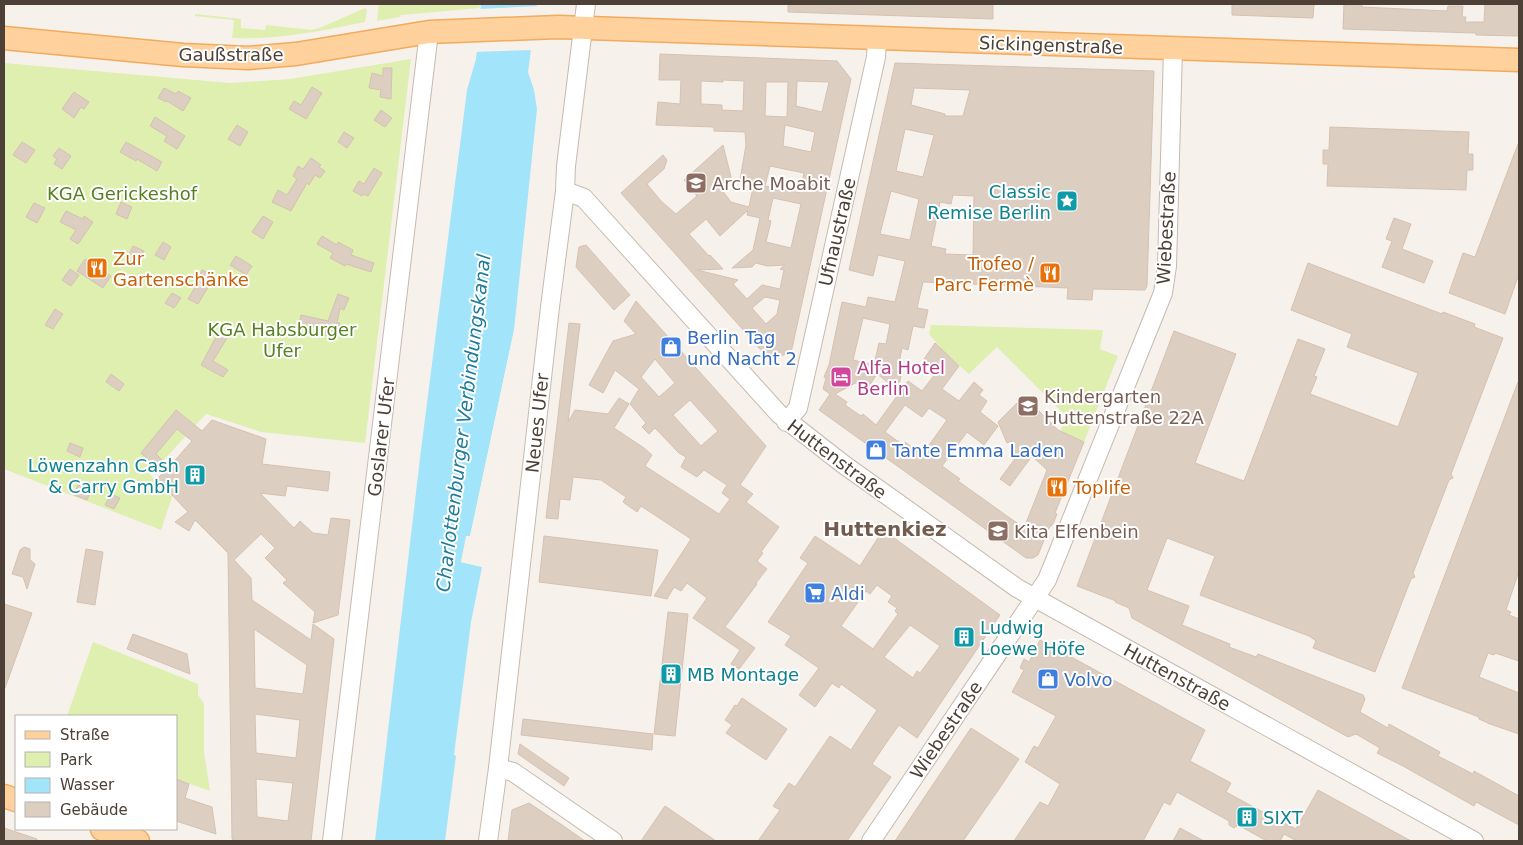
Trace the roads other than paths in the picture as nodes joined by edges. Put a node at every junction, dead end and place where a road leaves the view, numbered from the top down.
1 (586, 4) edge
2 (558, 27) joint
3 (583, 28) junction
4 (429, 32) junction
5 (4, 38) edge
6 (877, 39) junction
7 (1173, 49) junction
8 (1519, 60) edge
9 (565, 191) junction
10 (786, 422) junction
11 (1035, 599) junction
12 (498, 768) junction
13 (105, 830) edge
14 (138, 841) edge
15 (332, 841) edge
16 (488, 841) edge
17 (614, 841) edge
18 (871, 841) edge
19 (1474, 841) edge

1 - 3 street, Neues Ufer
2 - 3 main road, Sickingenstraße
2 - 4 main road, Gaußstraße
3 - 6 main road, Sickingenstraße
3 - 9 street, Neues Ufer
4 - 5 main road, Gaußstraße
4 - 15 street, Goslarer Ufer
6 - 7 main road, Sickingenstraße
6 - 10 street, Ufnaustraße
7 - 8 main road, Sickingenstraße
7 - 11 street, Wiebestraße
9 - 10 street, Huttenstraße
9 - 12 street, Neues Ufer
10 - 11 street, Huttenstraße
11 - 18 street, Wiebestraße
11 - 19 street, Huttenstraße
12 - 16 street, Neues Ufer
12 - 17 street
13 - 14 main road

